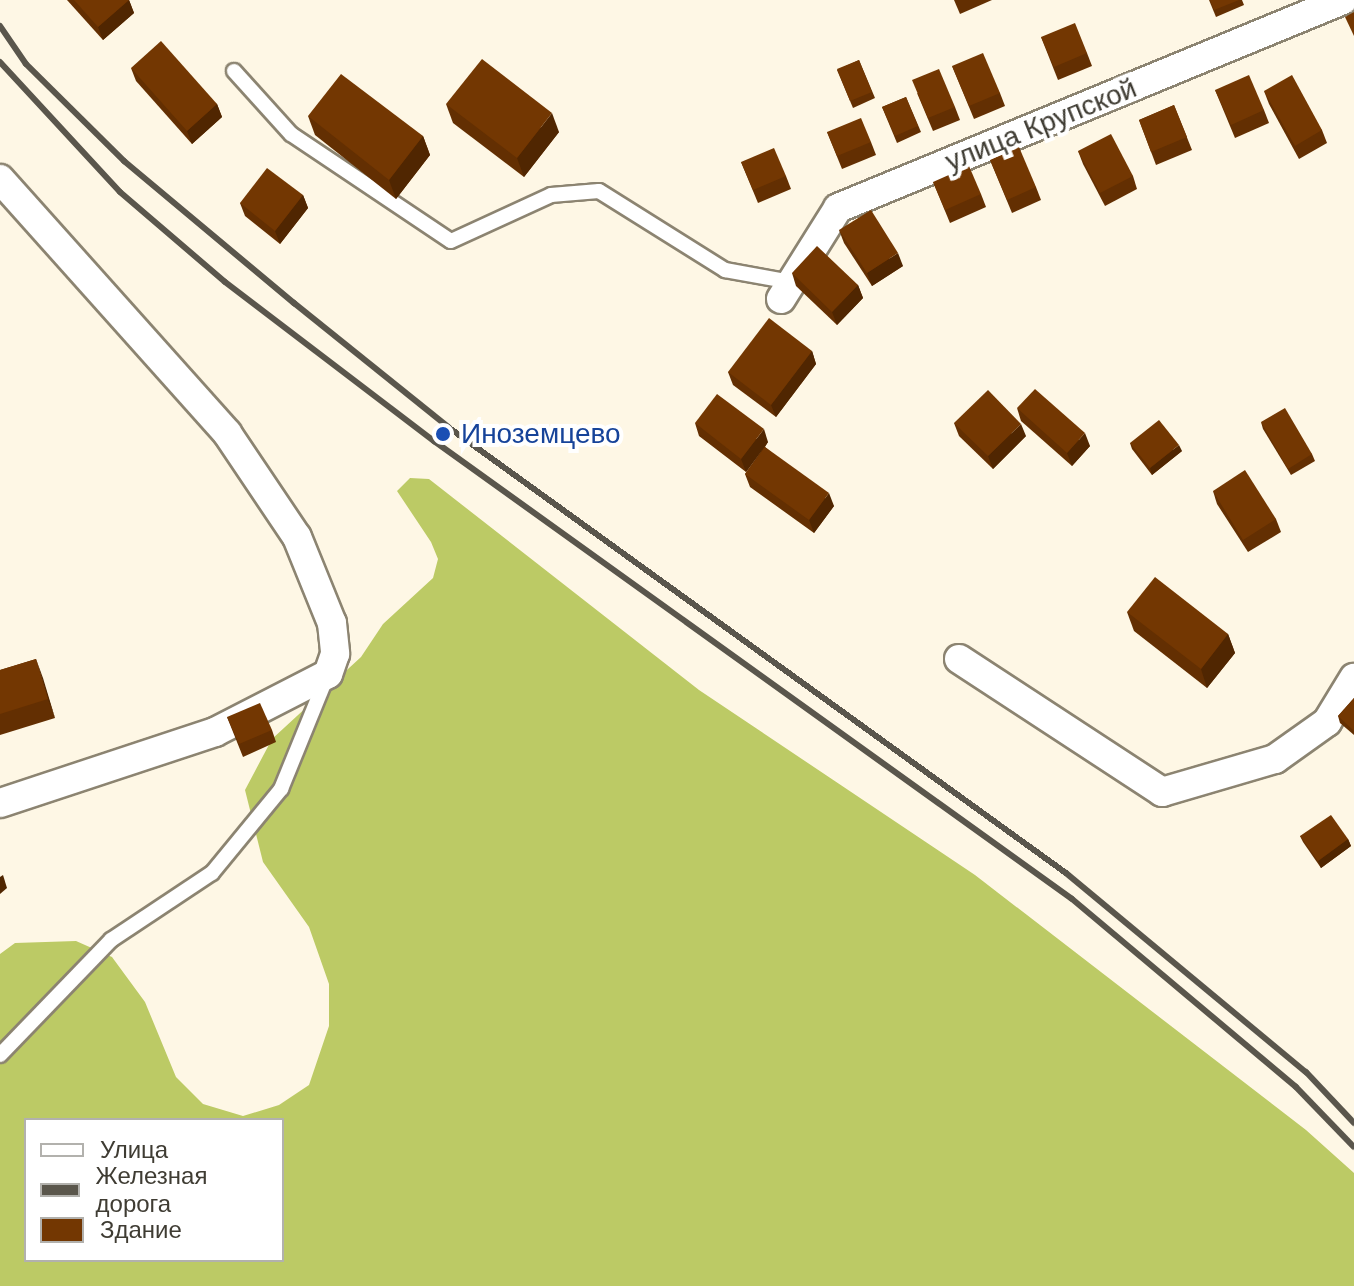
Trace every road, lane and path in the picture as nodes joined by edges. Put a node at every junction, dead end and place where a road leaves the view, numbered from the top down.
1 (1343, 0) edge
2 (234, 71) dead end
3 (0, 179) edge
4 (786, 290) joint
5 (959, 659) dead end
6 (328, 674) junction
7 (1354, 678) edge
8 (0, 803) edge
9 (0, 1055) edge

1 - 4 street, улица Крупской
2 - 4 lane
3 - 6 street
5 - 7 street
6 - 8 street
6 - 9 lane

